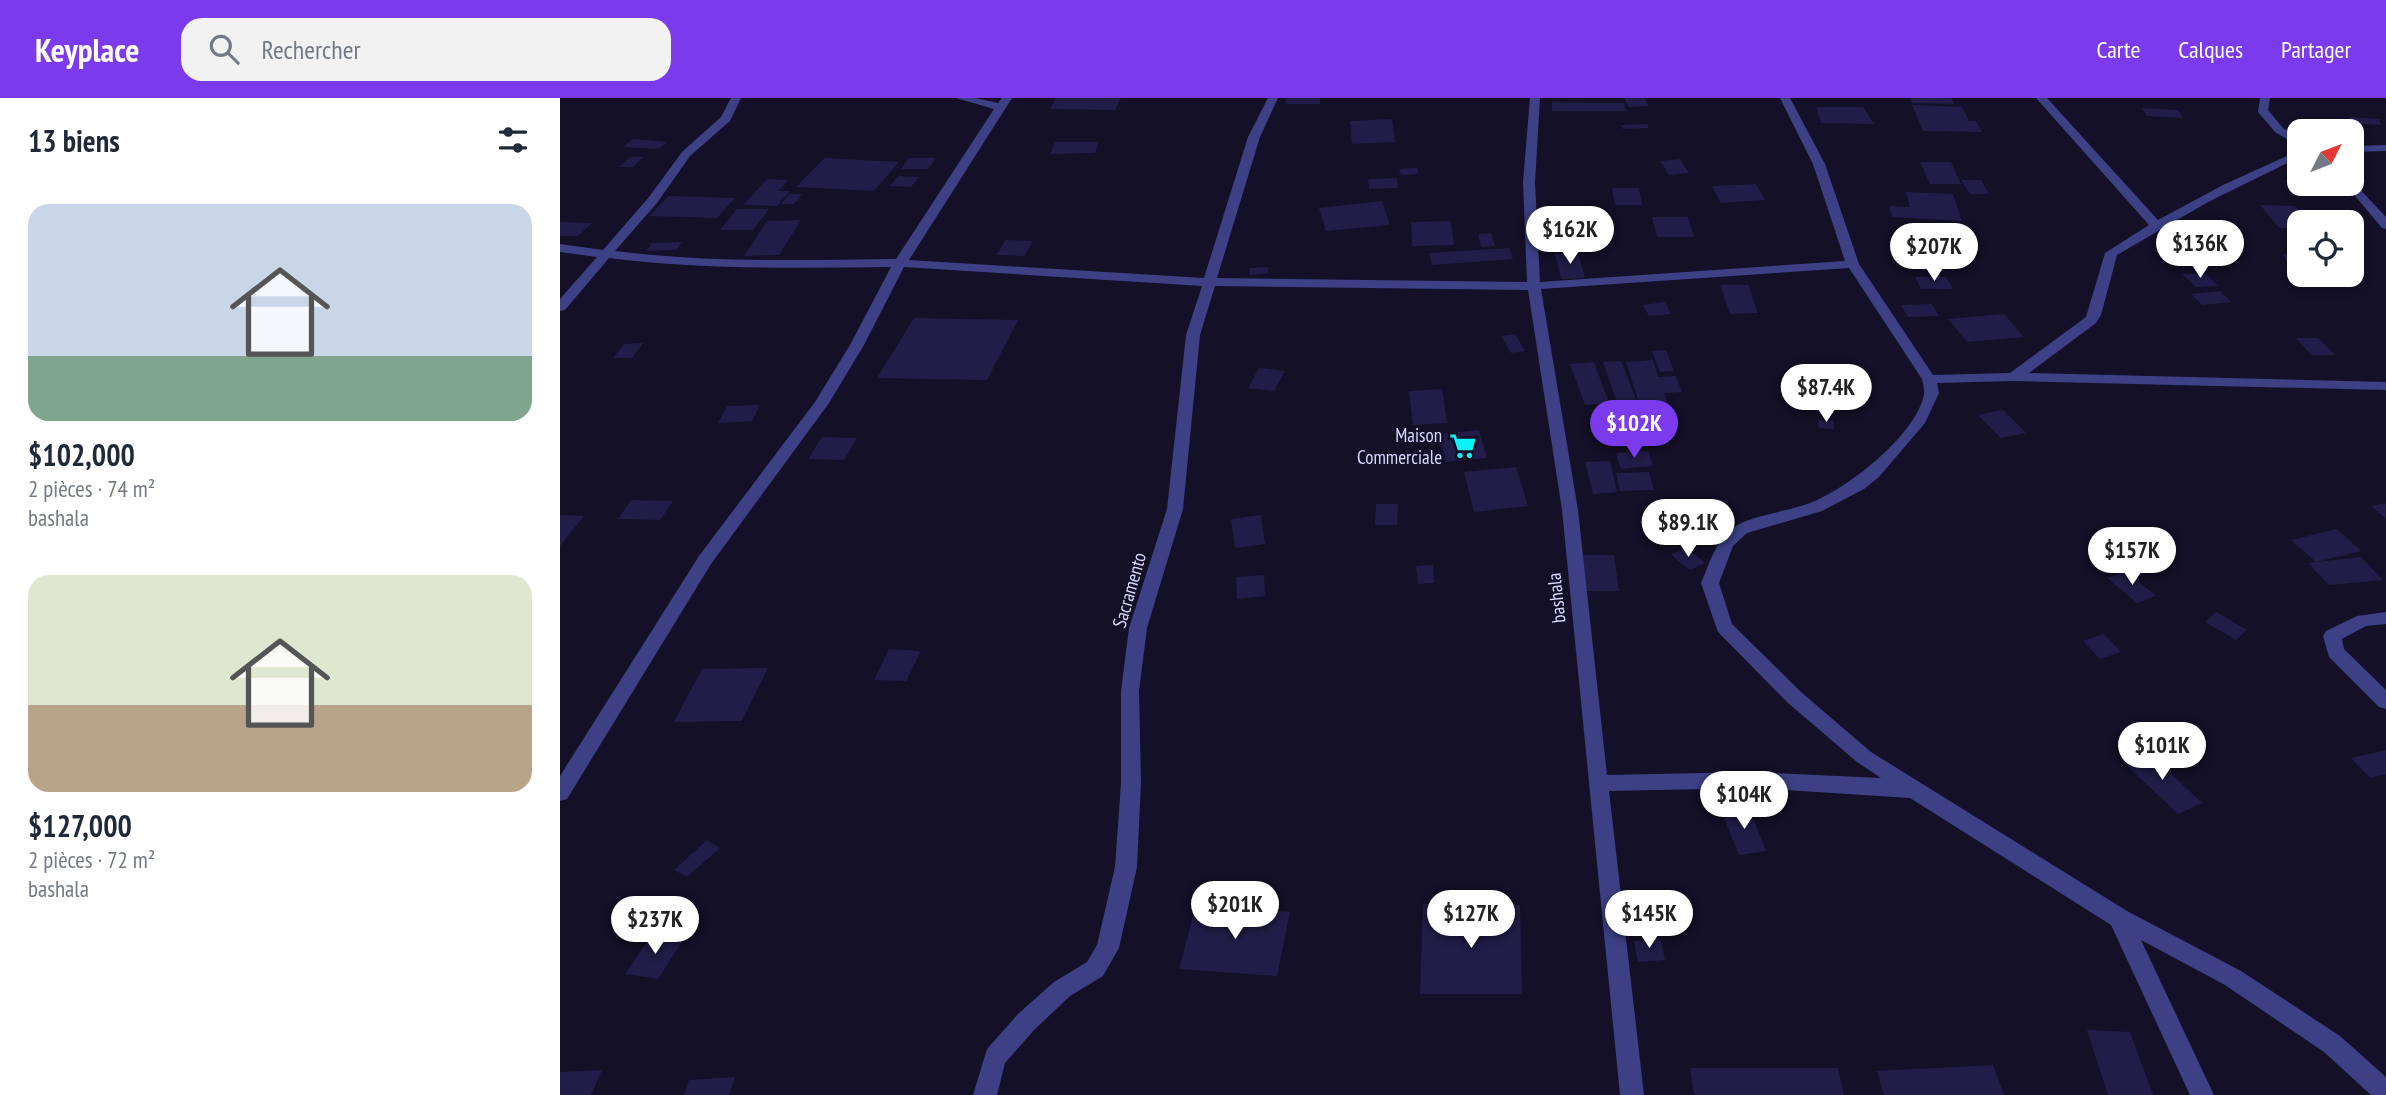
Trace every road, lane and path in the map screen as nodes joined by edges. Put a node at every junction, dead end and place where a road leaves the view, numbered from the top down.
1 (736, 98) edge
2 (961, 98) edge
3 (1273, 98) edge
4 (1535, 98) edge
5 (1785, 98) edge
6 (2041, 98) edge
7 (2265, 98) edge
8 (1004, 102) edge
9 (2287, 135) edge
10 (2386, 148) edge
11 (2364, 149) edge
12 (2287, 159) edge
13 (2361, 196) edge
14 (2156, 225) junction
15 (2386, 225) edge
16 (560, 248) edge
17 (607, 254) junction
18 (900, 263) junction
19 (1853, 264) junction
20 (1208, 282) junction
21 (1534, 286) junction
22 (560, 307) edge
23 (2014, 377) junction
24 (1929, 379) junction
25 (2386, 386) edge
26 (2386, 618) edge
27 (2386, 702) edge
28 (1597, 783) junction
29 (560, 793) edge
30 (1921, 795) junction
31 (2119, 918) junction
32 (2386, 1093) edge
33 (985, 1095) edge
34 (1632, 1095) edge
35 (2202, 1095) edge

1 - 17 street
2 - 8 street
3 - 20 street, Sacramento
4 - 21 street, bashala
5 - 19 street
6 - 14 street
7 - 9 street
8 - 18 street
10 - 11 street
12 - 14 street
13 - 15 street
14 - 23 street
16 - 17 street
17 - 18 street
17 - 22 street
18 - 20 street
18 - 29 street
19 - 21 street
19 - 24 street
20 - 21 street
20 - 33 street, Sacramento
21 - 28 street, bashala
23 - 24 street
23 - 25 street
24 - 30 street
26 - 27 street
28 - 30 street
28 - 34 street, bashala
30 - 31 street
31 - 32 street
31 - 35 street

